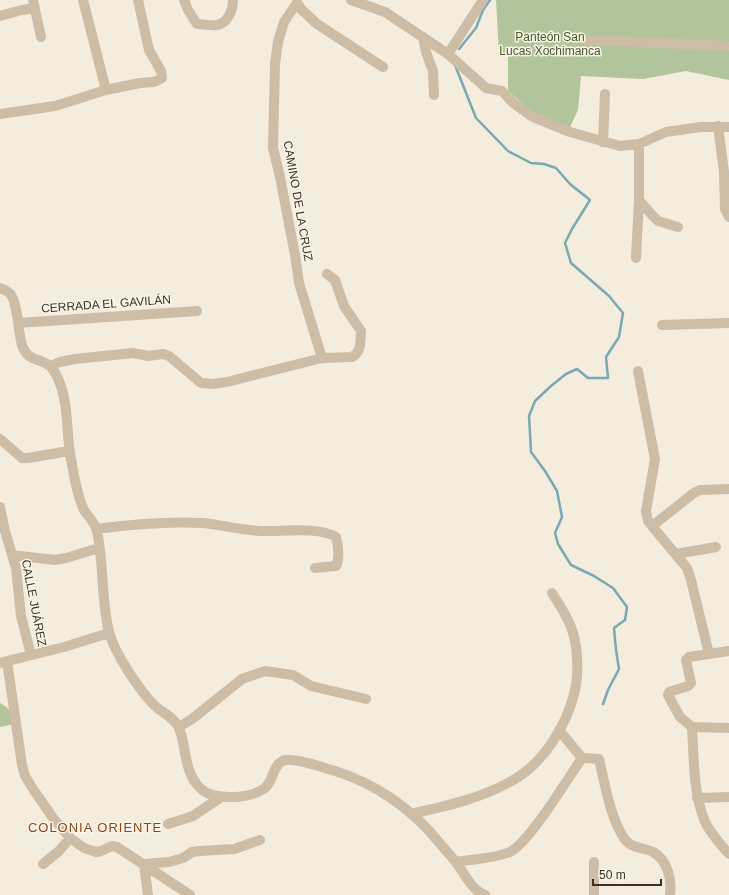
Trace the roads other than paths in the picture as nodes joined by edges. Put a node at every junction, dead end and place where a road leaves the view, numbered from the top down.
1 (83, 0) edge
2 (138, 0) edge
3 (184, 0) edge
4 (233, 0) edge
5 (351, 0) edge
6 (483, 0) edge
7 (297, 2) edge
8 (34, 4) edge
9 (0, 16) edge
10 (41, 37) dead end
11 (423, 37) junction
12 (585, 40) dead end
13 (729, 46) edge
14 (448, 54) junction
15 (383, 67) dead end
16 (106, 90) junction
17 (605, 94) dead end
18 (434, 95) dead end
19 (0, 114) edge
20 (718, 126) junction
21 (729, 127) edge
22 (603, 142) junction
23 (639, 144) junction
24 (638, 200) junction
25 (729, 217) edge
26 (678, 227) dead end
27 (636, 258) dead end
28 (326, 274) dead end
29 (0, 288) edge
30 (197, 310) dead end
31 (18, 323) junction
32 (729, 323) edge
33 (662, 325) dead end
34 (322, 358) junction
35 (51, 366) junction
36 (638, 370) dead end
37 (0, 439) edge
38 (69, 451) junction
39 (729, 489) edge
40 (0, 507) edge
41 (652, 526) junction
42 (96, 529) junction
43 (716, 547) dead end
44 (99, 548) junction
45 (676, 554) junction
46 (12, 555) junction
47 (315, 568) dead end
48 (552, 593) dead end
49 (110, 633) junction
50 (729, 651) edge
51 (709, 654) junction
52 (31, 655) junction
53 (4, 662) edge
54 (366, 699) dead end
55 (178, 727) junction
56 (692, 727) junction
57 (729, 728) edge
58 (559, 730) junction
59 (582, 758) junction
60 (221, 797) junction
61 (729, 797) edge
62 (697, 798) junction
63 (411, 814) junction
64 (168, 824) dead end
65 (70, 838) junction
66 (260, 840) dead end
67 (729, 854) edge
68 (456, 862) junction
69 (594, 862) dead end
70 (43, 864) dead end
71 (144, 864) junction
72 (148, 895) edge
73 (190, 895) edge
74 (485, 895) edge
75 (594, 895) edge
76 (670, 895) edge

1 - 16 street
2 - 16 street
3 - 4 street
5 - 11 street
6 - 14 street
7 - 15 street
7 - 34 street, CAMINO DE LA CRUZ
8 - 9 street
8 - 10 street
11 - 14 street
11 - 18 street
12 - 13 street
14 - 22 street
16 - 19 street
17 - 22 street
20 - 21 street
20 - 23 street
20 - 25 street
22 - 23 street
23 - 24 street
24 - 26 street
24 - 27 street
28 - 34 street
29 - 31 street
30 - 31 street, CERRADA EL GAVILÁN
31 - 35 street
32 - 33 street
34 - 35 street
35 - 38 street
36 - 41 street
37 - 38 street
38 - 42 street
39 - 41 street
40 - 46 street, CALLE JUÁREZ
41 - 45 street
42 - 44 street
42 - 47 street
43 - 45 street
44 - 46 street, CALLE JUÁREZ
44 - 49 street
45 - 51 street
46 - 52 street, CALLE JUÁREZ
48 - 58 street
49 - 52 street
49 - 55 street
50 - 51 street
51 - 56 street
52 - 53 street
53 - 65 street
54 - 55 street
55 - 60 street
56 - 57 street
56 - 62 street
58 - 59 street
58 - 63 street
59 - 68 street
59 - 76 street
60 - 63 street
60 - 64 street
61 - 62 street
62 - 67 street
63 - 68 street
65 - 70 street
65 - 71 street
66 - 71 street
68 - 74 street
69 - 75 street
71 - 72 street
71 - 73 street

